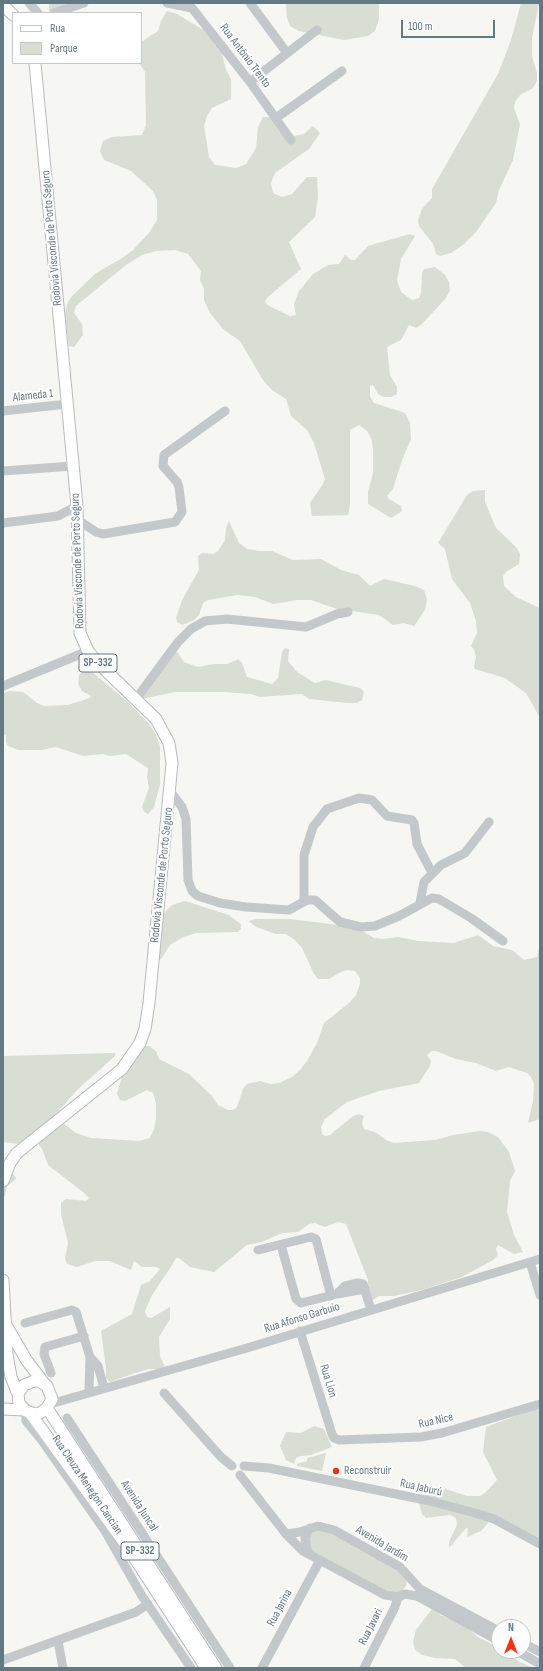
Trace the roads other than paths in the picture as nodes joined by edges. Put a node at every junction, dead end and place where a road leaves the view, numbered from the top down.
1 (84, 3) edge
2 (167, 3) edge
3 (250, 3) edge
4 (31, 4) edge
5 (3, 5) edge
6 (196, 5) edge
7 (37, 12) edge
8 (57, 12) edge
9 (12, 14) edge
10 (317, 30) dead end
11 (286, 54) junction
12 (35, 64) edge
13 (342, 71) dead end
14 (250, 82) junction
15 (276, 118) junction
16 (291, 140) dead end
17 (66, 404) junction
18 (3, 411) edge
19 (225, 411) dead end
20 (73, 466) junction
21 (3, 471) edge
22 (77, 506) junction
23 (78, 520) junction
24 (3, 523) edge
25 (348, 612) dead end
26 (88, 651) junction
27 (3, 686) edge
28 (136, 699) junction
29 (170, 791) junction
30 (489, 822) dead end
31 (432, 874) junction
32 (304, 902) junction
33 (420, 903) junction
34 (502, 941) dead end
35 (3, 1181) edge
36 (281, 1245) junction
37 (258, 1250) dead end
38 (540, 1259) edge
39 (530, 1262) junction
40 (3, 1280) edge
41 (334, 1295) junction
42 (540, 1295) edge
43 (371, 1310) junction
44 (5, 1322) junction
45 (25, 1323) dead end
46 (300, 1331) junction
47 (84, 1336) junction
48 (90, 1357) junction
49 (51, 1373) dead end
50 (44, 1383) junction
51 (104, 1388) junction
52 (89, 1392) junction
53 (164, 1393) dead end
54 (50, 1402) junction
55 (540, 1404) edge
56 (24, 1406) junction
57 (6, 1409) edge
58 (66, 1418) dead end
59 (334, 1438) joint
60 (232, 1466) junction
61 (244, 1466) junction
62 (240, 1475) junction
63 (310, 1528) junction
64 (286, 1534) junction
65 (540, 1544) edge
66 (310, 1554) junction
67 (320, 1560) junction
68 (411, 1578) junction
69 (402, 1596) junction
70 (148, 1604) junction
71 (491, 1627) edge
72 (491, 1637) edge
73 (58, 1641) junction
74 (531, 1647) edge
75 (540, 1652) edge
76 (531, 1659) edge
77 (3, 1660) edge
78 (540, 1664) edge
79 (63, 1668) edge
80 (191, 1668) edge
81 (206, 1668) edge
82 (216, 1668) edge
83 (230, 1668) edge
84 (262, 1668) edge
85 (365, 1668) edge

1 - 8 street
2 - 6 street, Rua Antônio Trento
3 - 11 street
4 - 7 street
5 - 9 main road
6 - 14 street, Rua Antônio Trento
10 - 11 street
11 - 14 street
12 - 17 main road, Rodovia Visconde de Porto Seguro / SP-332
13 - 15 street
14 - 15 street, Rua Antônio Trento
15 - 16 street, Rua Antônio Trento
17 - 18 street, Alameda 1
17 - 20 main road, Rodovia Visconde de Porto Seguro / SP-332
19 - 23 street
20 - 21 street
20 - 22 main road, Rodovia Visconde de Porto Seguro / SP-332
22 - 23 main road, Rodovia Visconde de Porto Seguro / SP-332
22 - 24 street
23 - 26 main road, Rodovia Visconde de Porto Seguro / SP-332
25 - 28 street
26 - 27 street
26 - 28 main road, Rodovia Visconde de Porto Seguro / SP-332
28 - 29 main road, Rodovia Visconde de Porto Seguro / SP-332
29 - 32 street
29 - 35 main road, Rodovia Visconde de Porto Seguro / SP-332
30 - 31 street
31 - 32 street
31 - 33 street
32 - 33 street
33 - 34 street
36 - 37 street
36 - 41 street
36 - 41 street
38 - 39 street, Rua Afonso Garbuio
39 - 42 street
39 - 43 street, Rua Afonso Garbuio
40 - 44 main road, SP-332
41 - 43 street
43 - 46 street, Rua Afonso Garbuio
44 - 50 main road, SP-332
44 - 56 main road, SP-332
45 - 47 street
46 - 51 street, Rua Afonso Garbuio
46 - 59 street, Rua Lion
47 - 48 street
47 - 49 street
48 - 51 street
48 - 52 street
50 - 54 main road
50 - 56 main road
51 - 52 street, Rua Afonso Garbuio
52 - 54 street, Rua Afonso Garbuio
53 - 60 street
54 - 56 main road
54 - 82 main road, SP-332
55 - 59 street, Rua Nice
56 - 57 main road
56 - 70 street, Rua Cleuza Menegon Cancian
56 - 81 main road, SP-332
58 - 83 street, Avenida Juncal
60 - 61 street
60 - 62 street
61 - 62 street
61 - 65 street, Rua Jaburú
62 - 64 street
63 - 64 street, Avenida Jardim
63 - 66 street
63 - 68 street, Avenida Jardim
64 - 66 street
66 - 67 street
67 - 69 street
67 - 84 street, Rua Jarina
68 - 69 street, Rua Javari
68 - 71 street, Avenida Jardim
69 - 72 street
69 - 85 street, Rua Javari
70 - 73 street
70 - 80 street, Rua Cleuza Menegon Cancian
73 - 77 street
73 - 79 street
74 - 75 street
76 - 78 street

